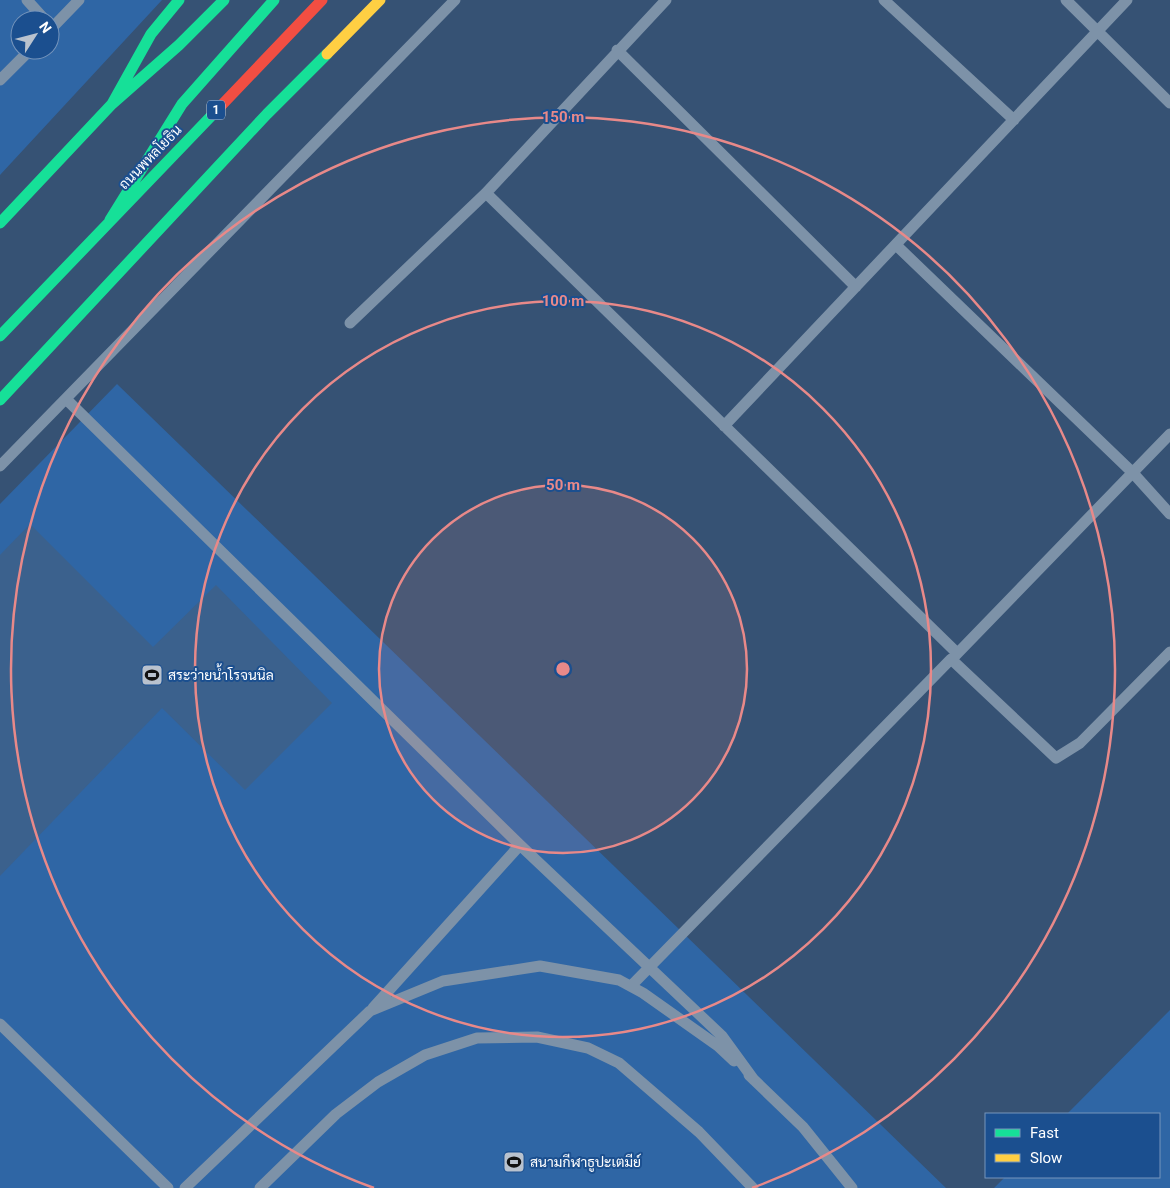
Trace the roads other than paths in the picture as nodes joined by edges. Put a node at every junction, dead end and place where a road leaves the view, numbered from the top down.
1 (27, 0) edge
2 (79, 0) edge
3 (179, 0) edge
4 (224, 0) edge
5 (274, 0) edge
6 (322, 0) edge
7 (380, 0) edge
8 (454, 0) edge
9 (666, 0) edge
10 (884, 0) edge
11 (1066, 0) edge
12 (1127, 0) edge
13 (35, 10) edge
14 (60, 16) edge
15 (1097, 32) junction
16 (617, 50) junction
17 (20, 60) edge
18 (0, 80) edge
19 (1170, 103) edge
20 (112, 104) junction
21 (1014, 120) junction
22 (486, 194) junction
23 (110, 220) junction
24 (0, 223) edge
25 (896, 245) junction
26 (856, 287) junction
27 (350, 323) dead end
28 (0, 336) edge
29 (66, 399) junction
30 (0, 400) edge
31 (724, 426) junction
32 (1170, 434) edge
33 (0, 466) edge
34 (1133, 473) junction
35 (1170, 514) edge
36 (1170, 652) edge
37 (954, 656) junction
38 (520, 845) junction
39 (650, 967) junction
40 (631, 986) junction
41 (370, 1012) junction
42 (0, 1024) edge
43 (754, 1080) junction
44 (168, 1188) edge
45 (185, 1188) edge
46 (260, 1188) edge
47 (753, 1188) edge
48 (852, 1188) edge

1 - 13 lane
2 - 14 lane
3 - 20 main road
4 - 20 main road
5 - 23 main road
6 - 23 main road, ถนนพหลโยธิน / 1
7 - 30 main road
8 - 29 lane
9 - 16 lane
10 - 21 lane
11 - 15 lane
12 - 15 lane
15 - 19 lane
15 - 21 lane
16 - 22 lane
16 - 26 lane
17 - 18 lane
20 - 24 main road
21 - 25 lane
22 - 27 lane
22 - 31 lane
23 - 28 main road, ถนนพหลโยธิน / 1
25 - 26 lane
25 - 34 lane
26 - 31 lane
29 - 33 lane
29 - 38 lane
31 - 37 lane
32 - 34 lane
34 - 35 lane
34 - 37 lane
36 - 37 lane
37 - 39 lane
38 - 39 lane
38 - 41 lane
39 - 40 lane
39 - 43 lane
40 - 41 lane
40 - 43 lane
41 - 45 lane
42 - 44 lane
43 - 48 lane
46 - 47 lane

